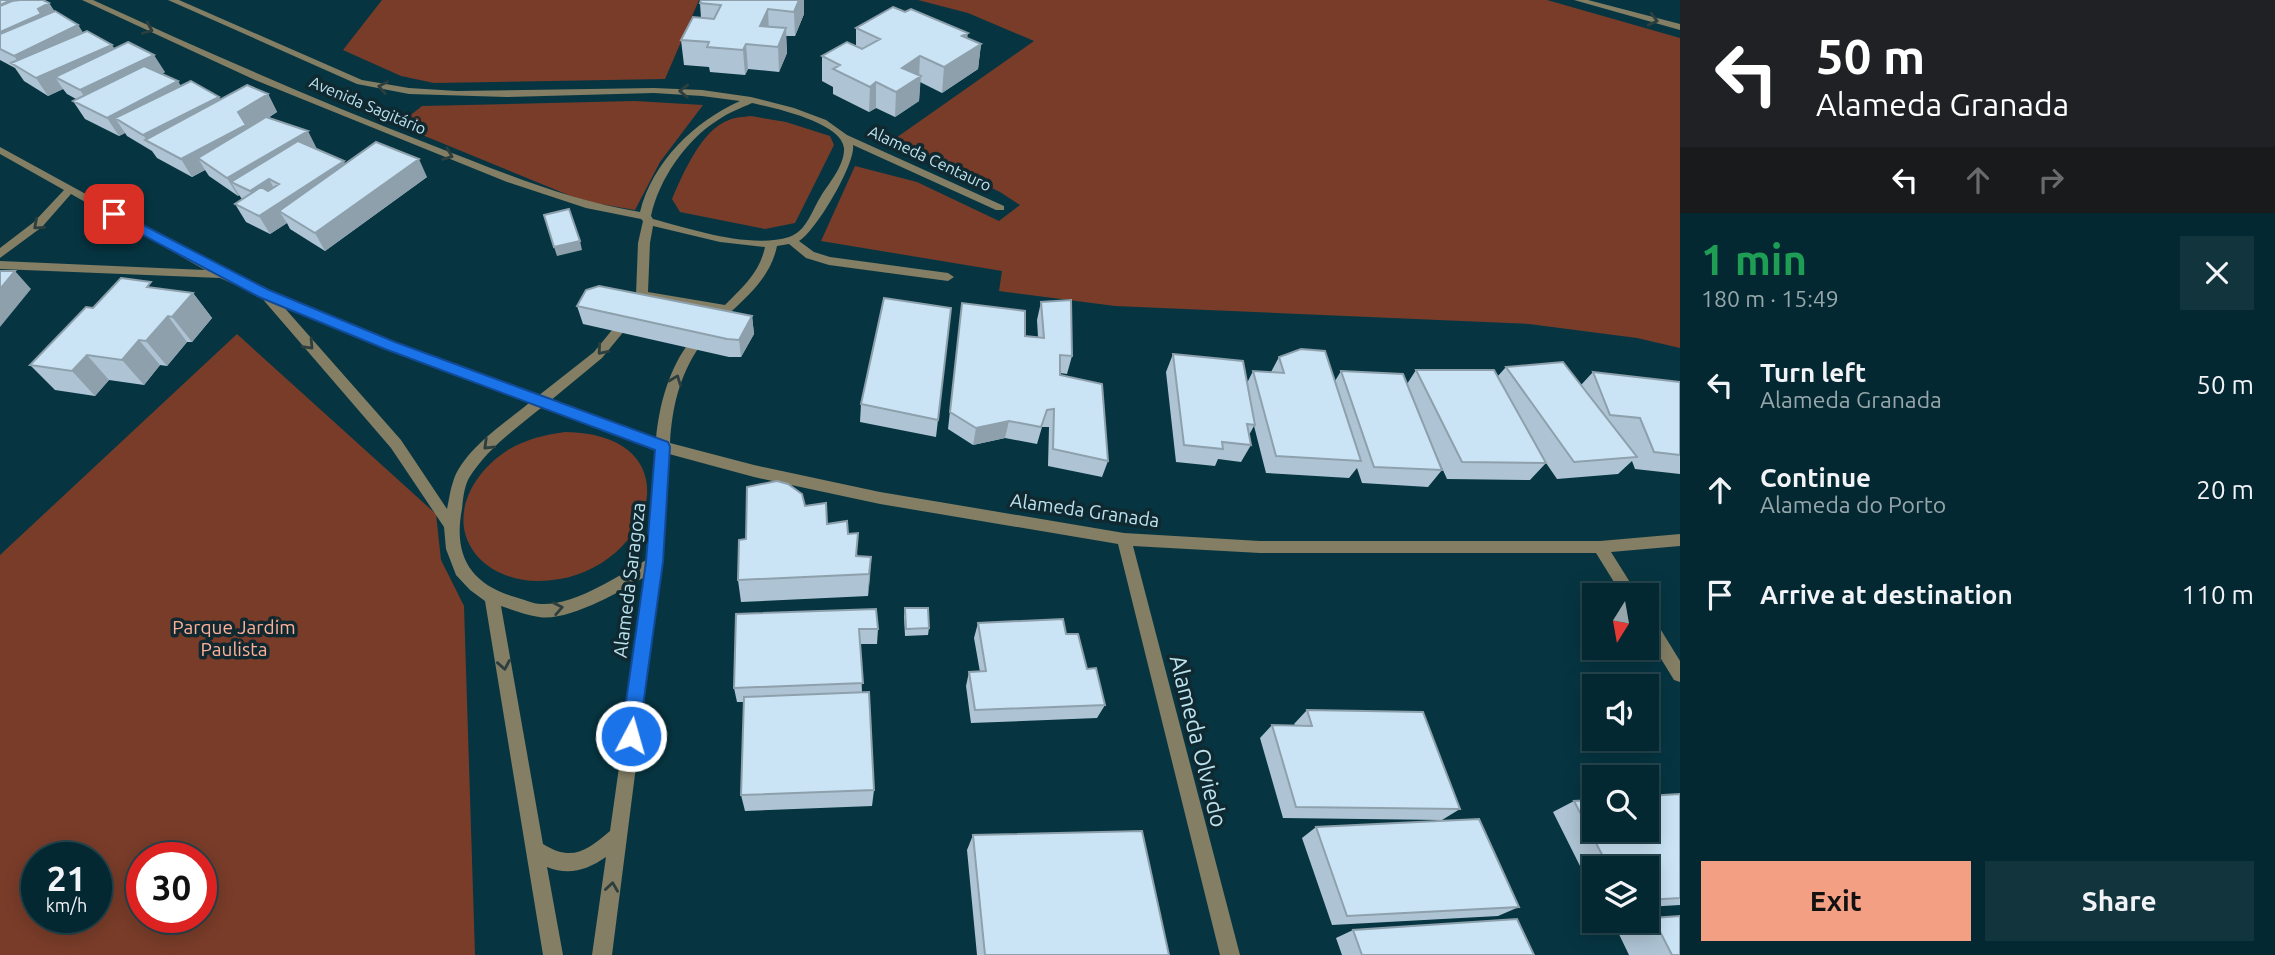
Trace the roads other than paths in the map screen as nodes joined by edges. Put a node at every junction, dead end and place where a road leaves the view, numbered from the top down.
1 (86, 0) edge
2 (172, 0) edge
3 (1578, 0) edge
4 (1680, 27) edge
5 (751, 100) junction
6 (845, 137) junction
7 (0, 150) edge
8 (70, 190) junction
9 (1000, 208) dead end
10 (647, 219) junction
11 (791, 240) junction
12 (772, 243) junction
13 (0, 254) edge
14 (0, 265) edge
15 (224, 275) junction
16 (948, 277) dead end
17 (264, 293) junction
18 (642, 295) junction
19 (726, 309) junction
20 (542, 403) junction
21 (663, 447) junction
22 (451, 526) junction
23 (1124, 539) junction
24 (1680, 540) edge
25 (1600, 547) junction
26 (655, 562) junction
27 (1622, 583) edge
28 (492, 597) junction
29 (1659, 642) edge
30 (1680, 676) edge
31 (620, 834) junction
32 (535, 849) junction
33 (553, 955) edge
34 (602, 955) edge
35 (1230, 955) edge

1 -> 10 street, Avenida Sagitário
5 -> 2 street, Avenida Sagitário
3 -> 4 street
5 - 6 street
5 - 10 street
6 - 9 street, Alameda Centauro
6 - 11 street
7 - 8 street, Alameda Granada
8 -> 13 street
8 - 15 street, Alameda Granada
10 - 12 street
10 - 18 street
11 - 12 street
11 - 16 street
12 - 19 street, Alameda Saragoza
14 - 15 street
15 - 17 street, Alameda Granada
17 - 20 street, Alameda Granada
17 -> 22 street
18 - 19 street
18 -> 20 street
21 -> 19 street, Alameda Saragoza
20 - 21 street, Alameda Granada
20 -> 22 street
21 - 23 street, Alameda Granada
21 - 26 street, Alameda Saragoza
22 - 28 street
23 - 25 street, Alameda Granada
23 - 35 street, Alameda Olviedo
24 - 25 street, Alameda Granada
25 - 27 street
28 -> 26 street
26 - 31 street, Alameda Saragoza
28 -> 32 street
29 - 30 street
31 - 32 street
34 -> 31 street, Alameda Saragoza
32 - 33 street

